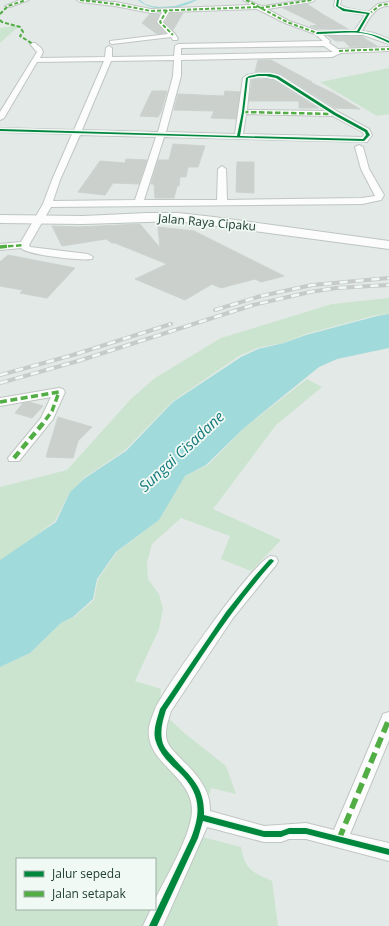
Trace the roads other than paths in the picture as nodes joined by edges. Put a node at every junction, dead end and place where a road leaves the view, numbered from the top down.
1 (26, 0) edge
2 (80, 0) edge
3 (246, 0) edge
4 (312, 0) edge
5 (338, 0) edge
6 (378, 0) edge
7 (389, 4) edge
8 (8, 6) dead end
9 (259, 7) junction
10 (376, 7) junction
11 (167, 10) junction
12 (369, 14) junction
13 (358, 31) junction
14 (317, 33) junction
15 (173, 35) junction
16 (386, 38) edge
17 (389, 42) edge
18 (176, 43) dead end
19 (33, 44) dead end
20 (325, 44) junction
21 (389, 49) edge
22 (339, 51) junction
23 (108, 58) junction
24 (178, 58) junction
25 (36, 60) junction
26 (243, 112) junction
27 (335, 114) junction
28 (0, 118) edge
29 (0, 130) edge
30 (76, 133) junction
31 (161, 135) junction
32 (238, 137) junction
33 (359, 147) dead end
34 (222, 169) dead end
35 (376, 190) junction
36 (389, 191) edge
37 (222, 202) junction
38 (139, 203) junction
39 (48, 204) junction
40 (0, 219) edge
41 (40, 220) junction
42 (389, 245) edge
43 (24, 246) junction
44 (0, 247) edge
45 (88, 257) dead end
46 (0, 402) edge
47 (14, 458) dead end
48 (271, 561) dead end
49 (389, 719) edge
50 (201, 817) junction
51 (339, 839) junction
52 (389, 852) edge
53 (153, 926) edge

1 - 8 street
2 - 11 street
3 - 9 street
4 - 9 street
5 - 12 street
6 - 10 street
7 - 10 street
9 - 11 street
9 - 14 street
10 - 12 street
11 - 15 street
12 - 13 street
13 - 14 street
13 - 16 street
14 - 20 street
15 - 18 street
15 - 23 street
16 - 17 street
19 - 25 street
20 - 22 street
20 - 24 street
21 - 22 street
22 - 24 street
23 - 24 street
23 - 25 street
23 - 30 street
24 - 31 street
25 - 28 street
26 - 27 street
26 - 27 street
26 - 32 street
27 - 32 street
29 - 30 street
30 - 31 street
30 - 39 street
31 - 32 street
31 - 38 street
33 - 35 street
34 - 37 street
35 - 36 street
35 - 37 street
37 - 38 street
38 - 39 street
39 - 41 street
40 - 41 street, Jalan Raya Cipaku
41 - 42 street, Jalan Raya Cipaku
41 - 43 street
43 - 44 street
43 - 45 street
46 - 47 street
48 - 50 street
49 - 51 street
50 - 51 street
50 - 53 street
51 - 52 street

